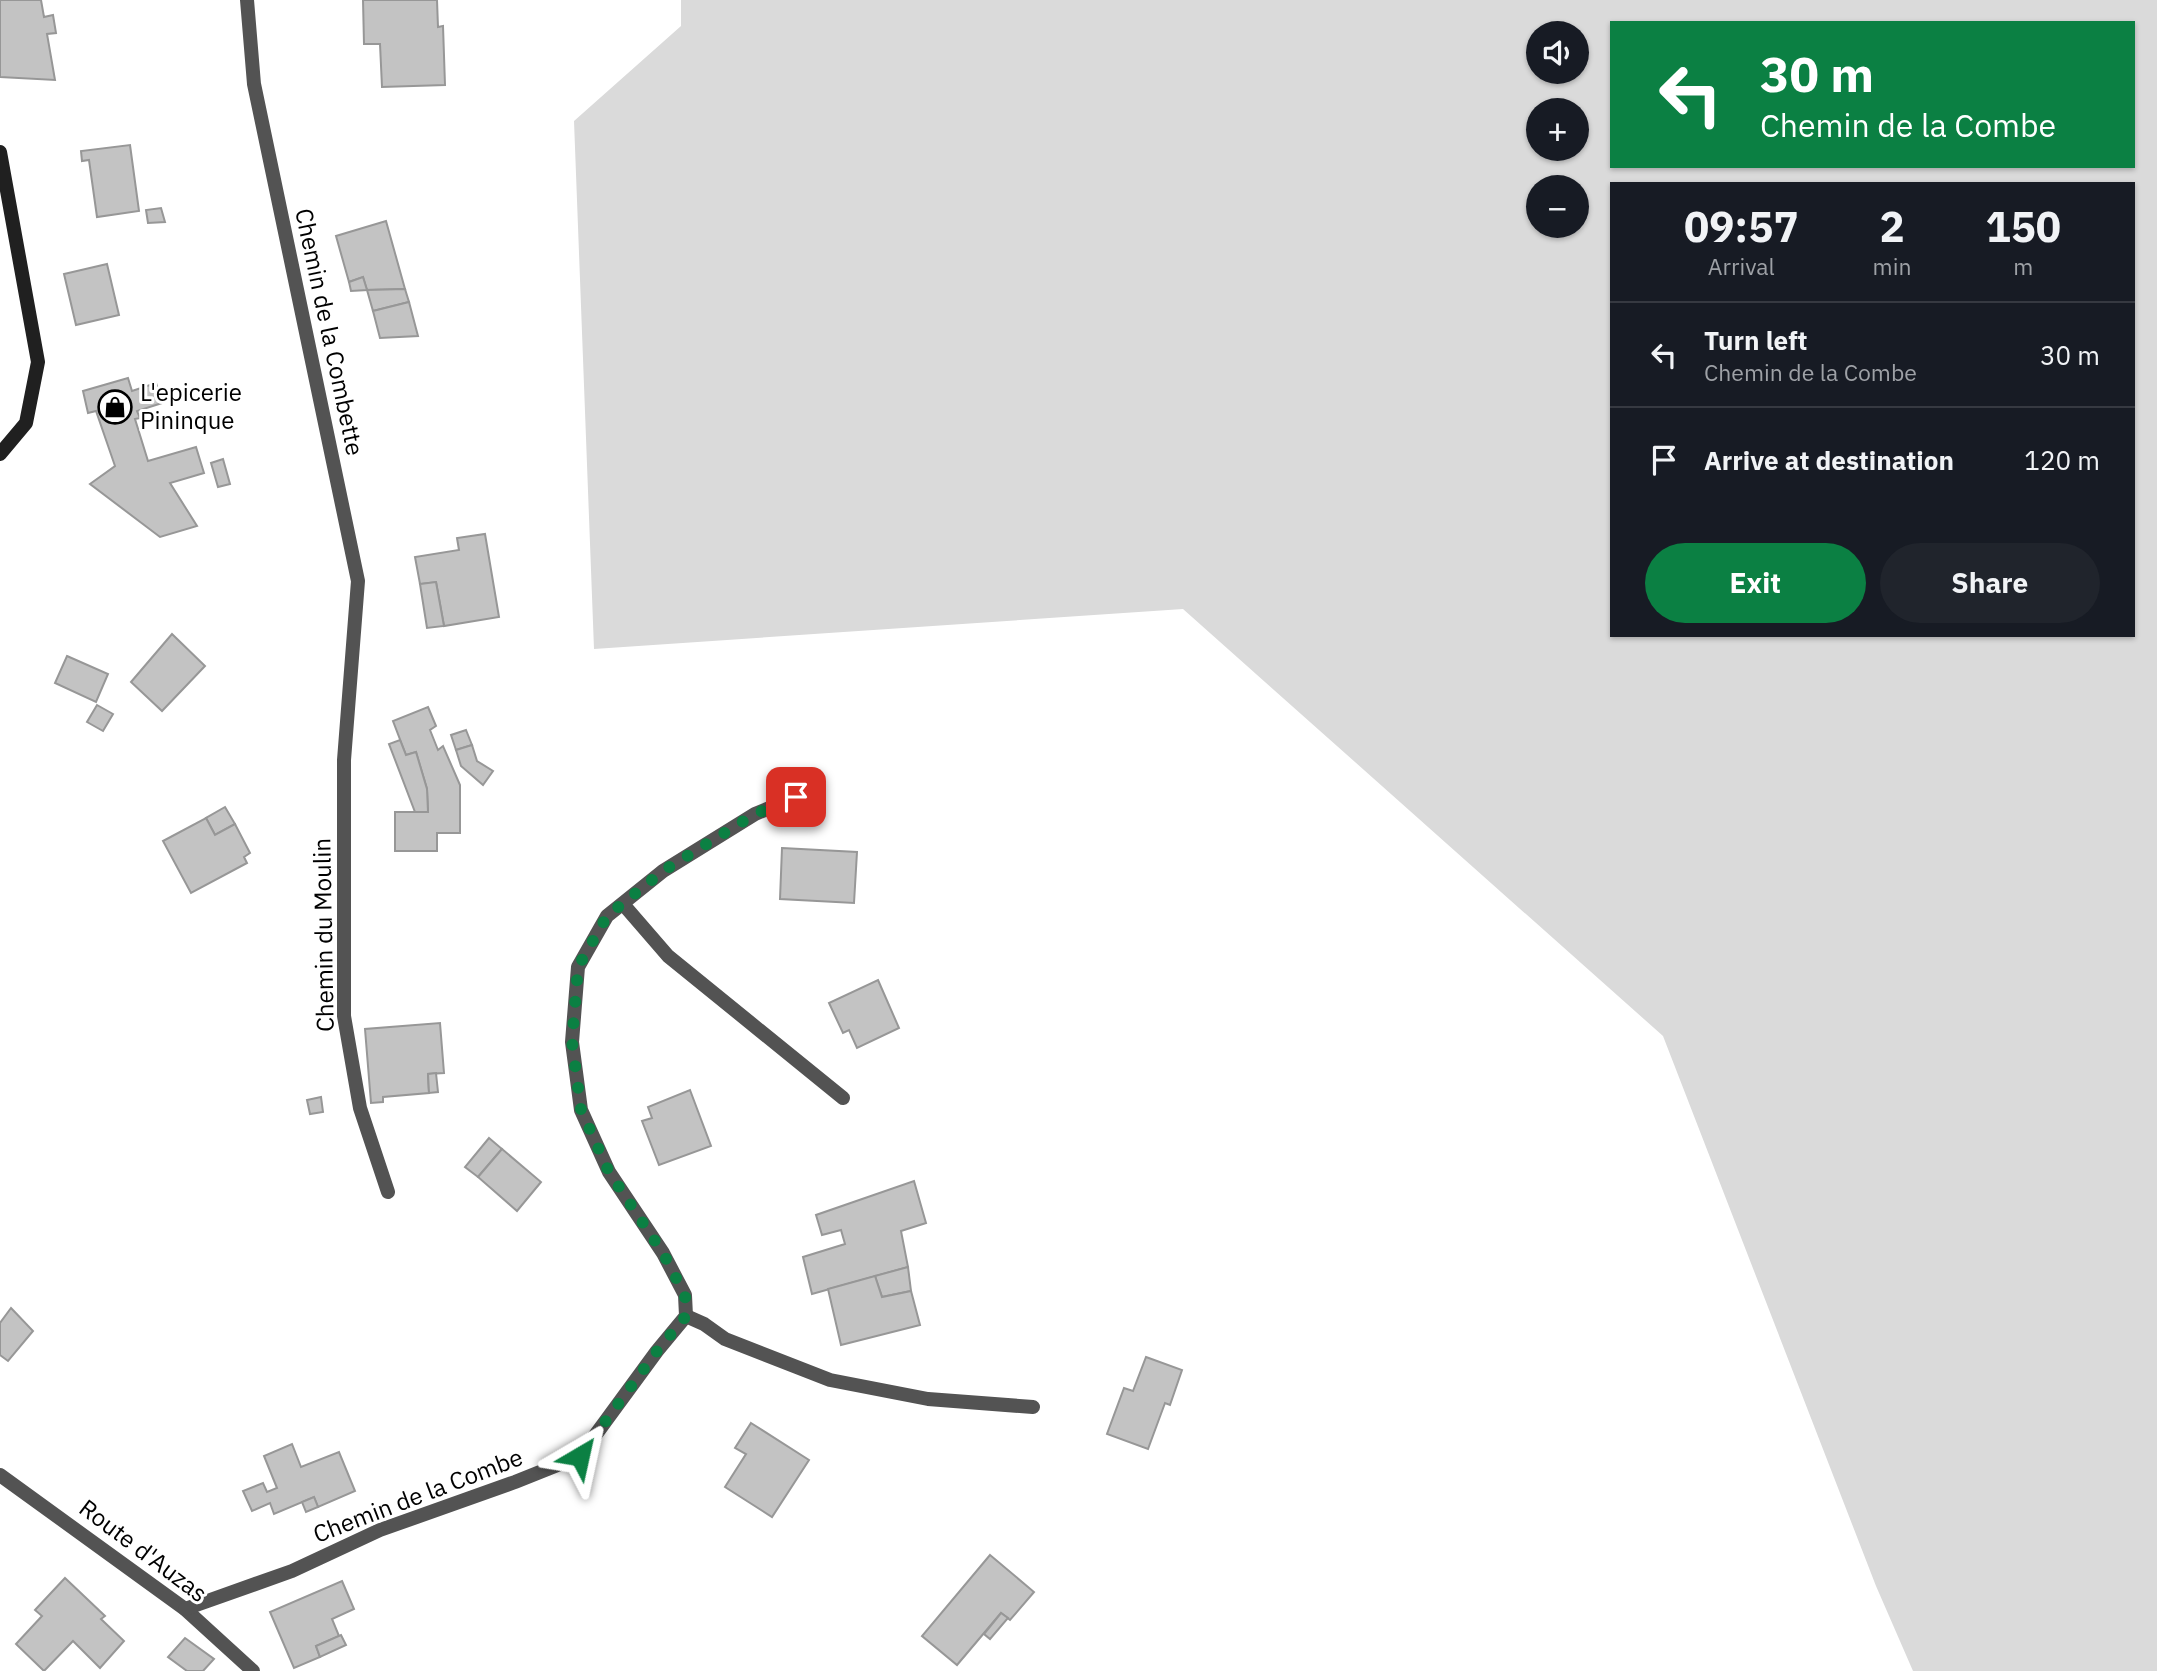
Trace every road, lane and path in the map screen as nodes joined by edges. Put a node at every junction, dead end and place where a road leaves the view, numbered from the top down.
1 (247, 0) edge
2 (0, 152) edge
3 (0, 454) edge
4 (351, 672) joint
5 (796, 797) dead end
6 (623, 904) junction
7 (843, 1098) dead end
8 (388, 1192) dead end
9 (686, 1316) junction
10 (1033, 1407) dead end
11 (0, 1475) edge
12 (185, 1609) junction
13 (253, 1671) edge

1 - 4 street, Chemin de la Combette
2 - 3 main road
4 - 8 street, Chemin du Moulin
5 - 6 street
6 - 7 street
6 - 9 street
9 - 10 street
9 - 12 street, Chemin de la Combe
11 - 12 street, Route d'Auzas
12 - 13 street, Route d'Auzas

